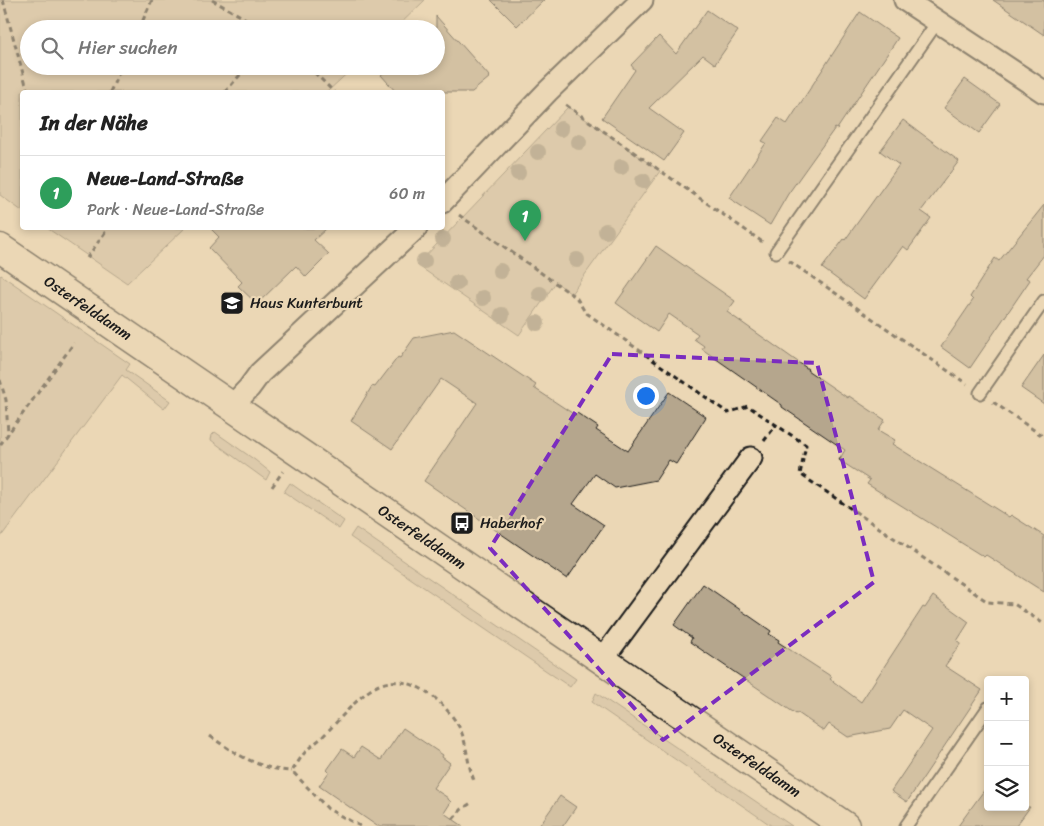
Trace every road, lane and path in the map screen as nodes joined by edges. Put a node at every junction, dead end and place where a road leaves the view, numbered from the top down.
1 (2, 0) edge
2 (152, 0) edge
3 (212, 0) edge
4 (642, 0) edge
5 (905, 0) edge
6 (142, 20) edge
7 (248, 20) edge
8 (938, 21) junction
9 (20, 64) edge
10 (23, 75) edge
11 (118, 75) edge
12 (240, 75) edge
13 (317, 75) edge
14 (27, 90) edge
15 (111, 90) edge
16 (227, 90) edge
17 (332, 90) edge
18 (547, 92) junction
19 (1044, 92) edge
20 (449, 207) edge
21 (107, 230) edge
22 (414, 230) edge
23 (0, 248) edge
24 (776, 252) junction
25 (87, 258) dead end
26 (1044, 301) edge
27 (74, 343) dead end
28 (0, 380) edge
29 (980, 393) junction
30 (232, 406) junction
31 (8, 434) junction
32 (1044, 437) edge
33 (0, 445) edge
34 (751, 458) dead end
35 (286, 466) dead end
36 (272, 487) dead end
37 (1044, 624) edge
38 (602, 660) junction
39 (984, 714) edge
40 (210, 736) dead end
41 (292, 771) junction
42 (474, 780) dead end
43 (471, 803) dead end
44 (453, 819) dead end
45 (360, 826) edge
46 (845, 826) edge
47 (906, 826) edge

1 - 9 path
2 - 6 path
3 - 7 path
4 - 18 street
5 - 8 street
8 - 19 street
8 - 24 lane
10 - 14 path
11 - 15 path
12 - 16 path
13 - 17 path
18 - 20 street
18 - 24 path
20 - 37 path
21 - 25 path
22 - 30 street
23 - 30 street, Osterfelddamm
24 - 29 path
26 - 29 lane
27 - 31 path
28 - 31 path
29 - 32 path
30 - 38 street, Osterfelddamm
31 - 33 path
34 - 38 street
35 - 36 path
38 - 46 street, Osterfelddamm
39 - 47 lane
40 - 41 path
41 - 42 path
41 - 45 path
43 - 44 path

